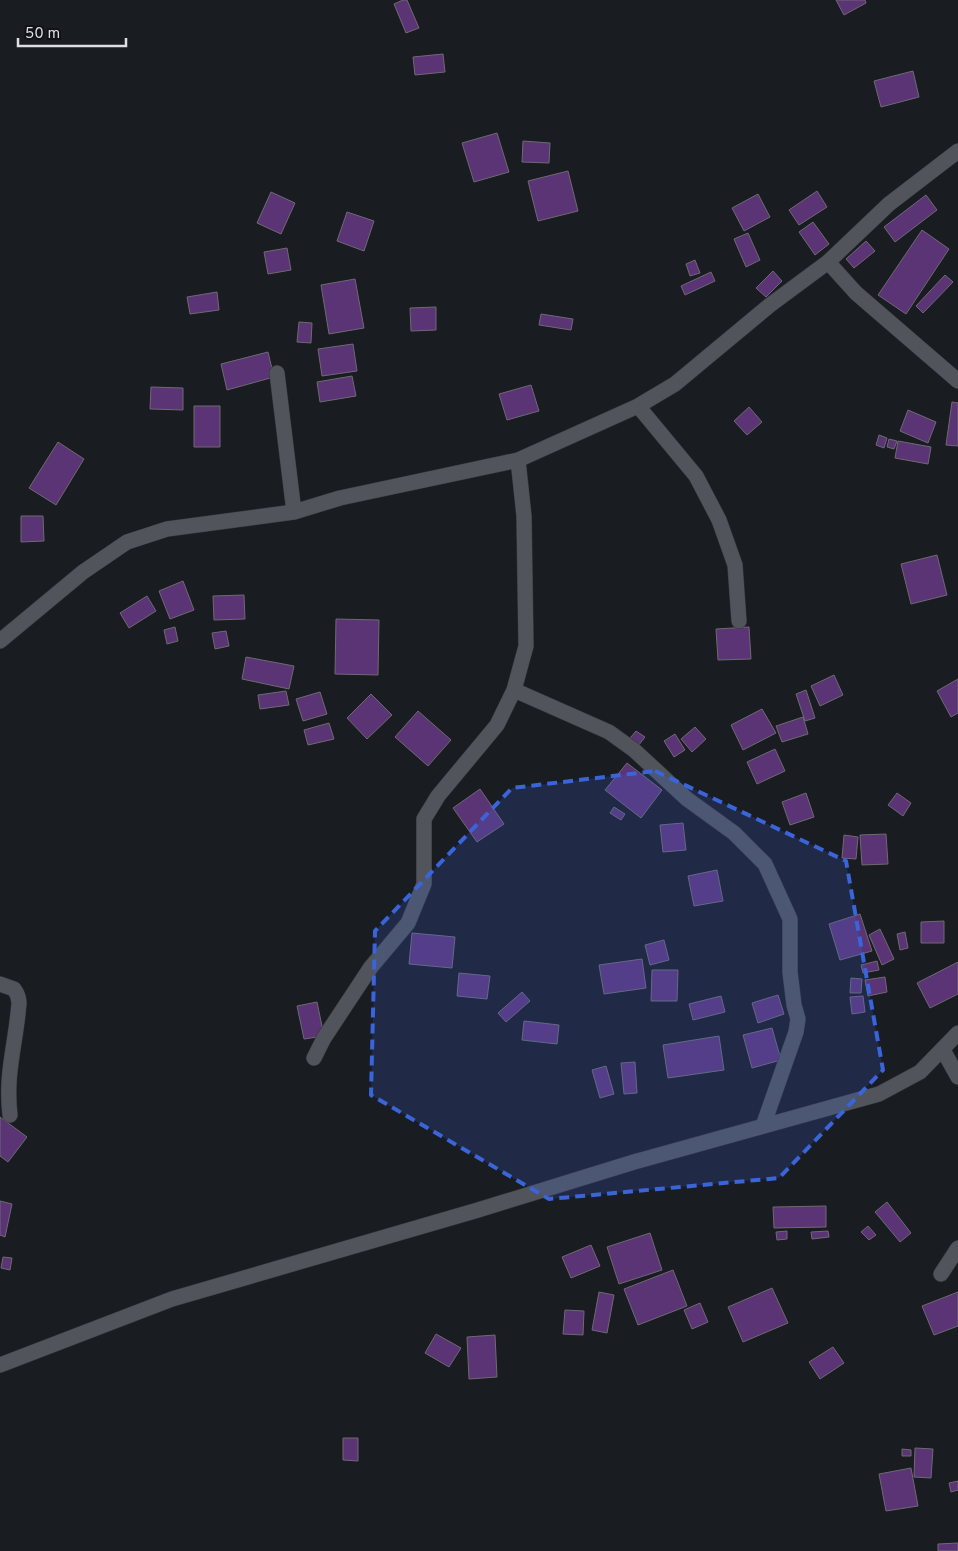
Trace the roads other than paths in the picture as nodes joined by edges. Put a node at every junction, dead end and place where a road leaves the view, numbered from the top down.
1 (958, 151) edge
2 (828, 262) junction
3 (277, 373) dead end
4 (958, 381) edge
5 (638, 406) junction
6 (518, 460) junction
7 (294, 512) junction
8 (740, 621) dead end
9 (0, 641) edge
10 (514, 690) junction
11 (0, 984) edge
12 (958, 1033) edge
13 (943, 1050) junction
14 (314, 1058) dead end
15 (958, 1078) edge
16 (10, 1115) dead end
17 (763, 1126) junction
18 (958, 1248) edge
19 (941, 1274) dead end
20 (0, 1364) edge

1 - 2 street
2 - 4 street
2 - 5 street
3 - 7 street
5 - 6 street
5 - 8 street
6 - 7 street
6 - 10 street
7 - 9 street
10 - 14 street
10 - 17 street
11 - 16 street
12 - 13 street
13 - 15 street
13 - 17 street
17 - 20 street
18 - 19 street

